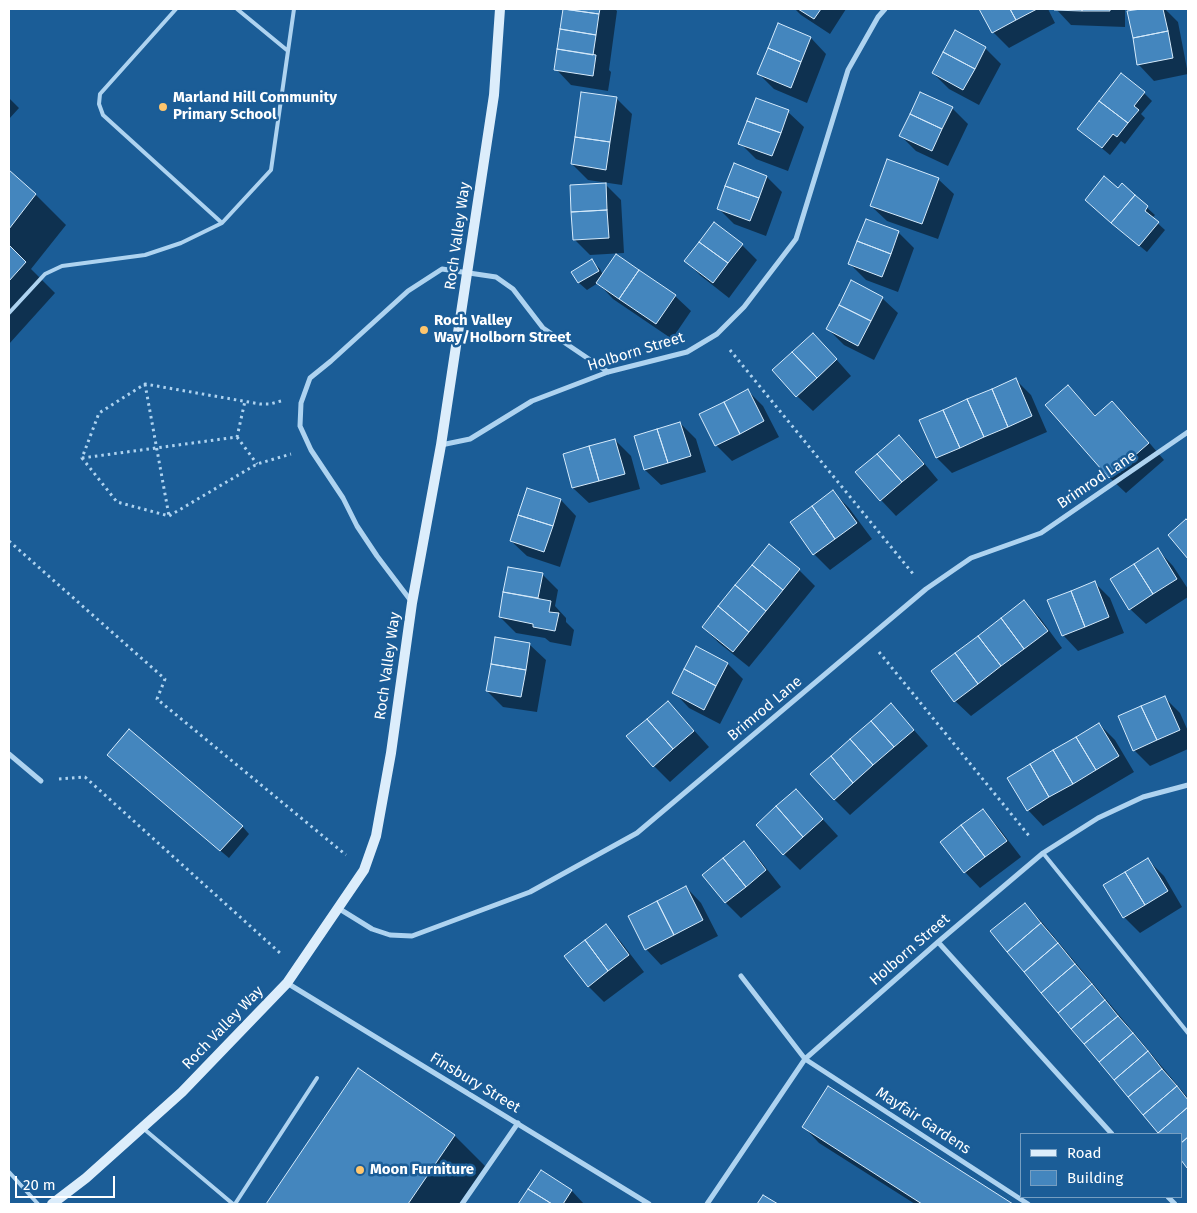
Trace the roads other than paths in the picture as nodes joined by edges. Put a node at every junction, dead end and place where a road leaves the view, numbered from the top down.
1 (176, 9) edge
2 (237, 9) edge
3 (294, 9) edge
4 (500, 9) edge
5 (885, 9) edge
6 (288, 51) junction
7 (222, 223) junction
8 (467, 273) junction
9 (9, 313) edge
10 (608, 372) junction
11 (1188, 432) edge
12 (441, 445) junction
13 (412, 603) junction
14 (9, 754) edge
15 (41, 781) road end
16 (1188, 785) edge
17 (1043, 854) junction
18 (338, 908) junction
19 (938, 942) junction
20 (740, 976) dead end
21 (287, 983) junction
22 (1188, 1033) edge
23 (805, 1059) junction
24 (317, 1078) dead end
25 (518, 1123) junction
26 (142, 1127) junction
27 (1111, 1133) edge
28 (9, 1172) edge
29 (38, 1204) edge
30 (52, 1204) edge
31 (234, 1204) edge
32 (462, 1204) edge
33 (649, 1204) edge
34 (707, 1204) edge
35 (1028, 1204) edge

1 - 7 lane
2 - 6 lane
3 - 6 lane
4 - 8 main road, Roch Valley Way
5 - 10 street, Holborn Street
6 - 7 lane
7 - 9 lane
8 - 10 street
8 - 12 main road, Roch Valley Way
8 - 13 street
10 - 12 street, Holborn Street
11 - 18 street, Brimrod Lane
12 - 13 main road, Roch Valley Way
13 - 18 main road, Roch Valley Way
14 - 15 street
16 - 17 street, Holborn Street
17 - 19 street, Holborn Street
17 - 22 lane
18 - 21 main road, Roch Valley Way
19 - 23 street, Holborn Street
19 - 27 street
20 - 23 street, Mayfair Gardens
21 - 25 street, Finsbury Street
21 - 26 main road, Roch Valley Way
23 - 34 street, Holborn Street
23 - 35 street, Mayfair Gardens
24 - 31 lane
25 - 32 street
25 - 33 street, Finsbury Street
26 - 30 main road, Roch Valley Way
26 - 31 lane
28 - 29 lane

